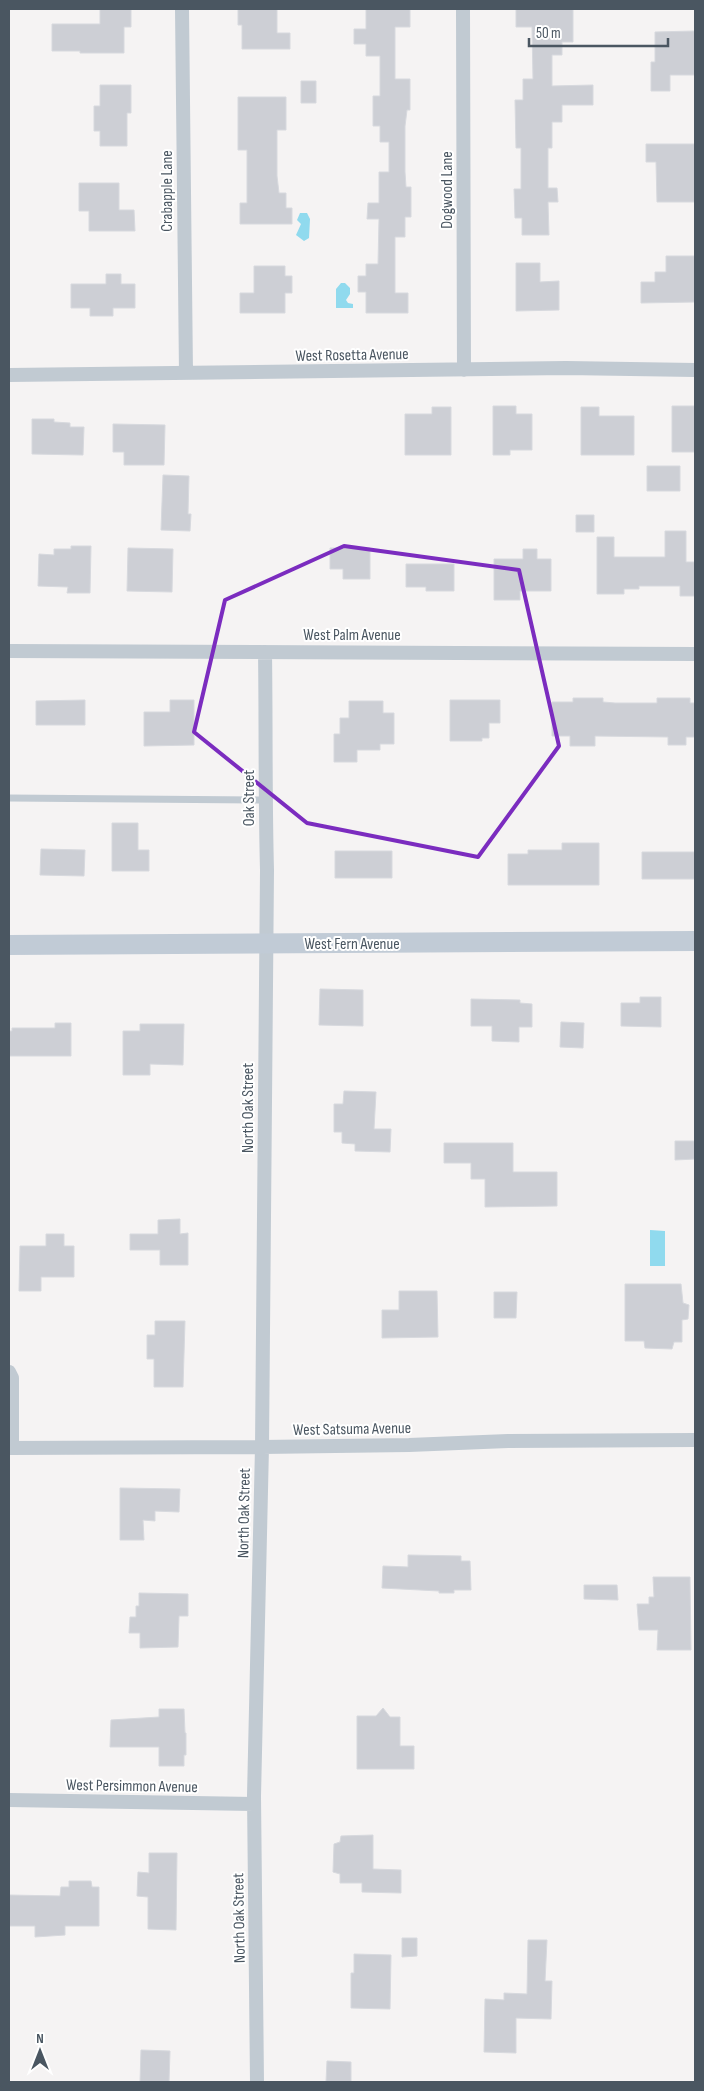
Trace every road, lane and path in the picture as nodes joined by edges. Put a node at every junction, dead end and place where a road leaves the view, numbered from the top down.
1 (182, 9) edge
2 (463, 9) edge
3 (464, 370) junction
4 (695, 370) edge
5 (186, 373) junction
6 (9, 375) edge
7 (9, 651) edge
8 (265, 652) junction
9 (695, 654) edge
10 (9, 798) edge
11 (265, 800) junction
12 (695, 942) edge
13 (265, 944) junction
14 (9, 945) edge
15 (9, 1372) edge
16 (695, 1440) edge
17 (262, 1447) junction
18 (10, 1448) edge
19 (9, 1800) edge
20 (254, 1804) junction
21 (257, 2082) edge

1 - 5 street, Crabapple Lane
2 - 3 street, Dogwood Lane
3 - 4 street, West Rosetta Avenue
3 - 5 street, West Rosetta Avenue
5 - 6 street, West Rosetta Avenue
7 - 8 street, West Palm Avenue
8 - 9 street, West Palm Avenue
8 - 11 street, Oak Street
10 - 11 lane
11 - 13 street, Oak Street
12 - 13 street, West Fern Avenue
13 - 14 street, West Fern Avenue
13 - 17 street, North Oak Street
15 - 18 street
16 - 17 street, West Satsuma Avenue
17 - 18 street, West Satsuma Avenue
17 - 20 street, North Oak Street
19 - 20 street, West Persimmon Avenue
20 - 21 street, North Oak Street

